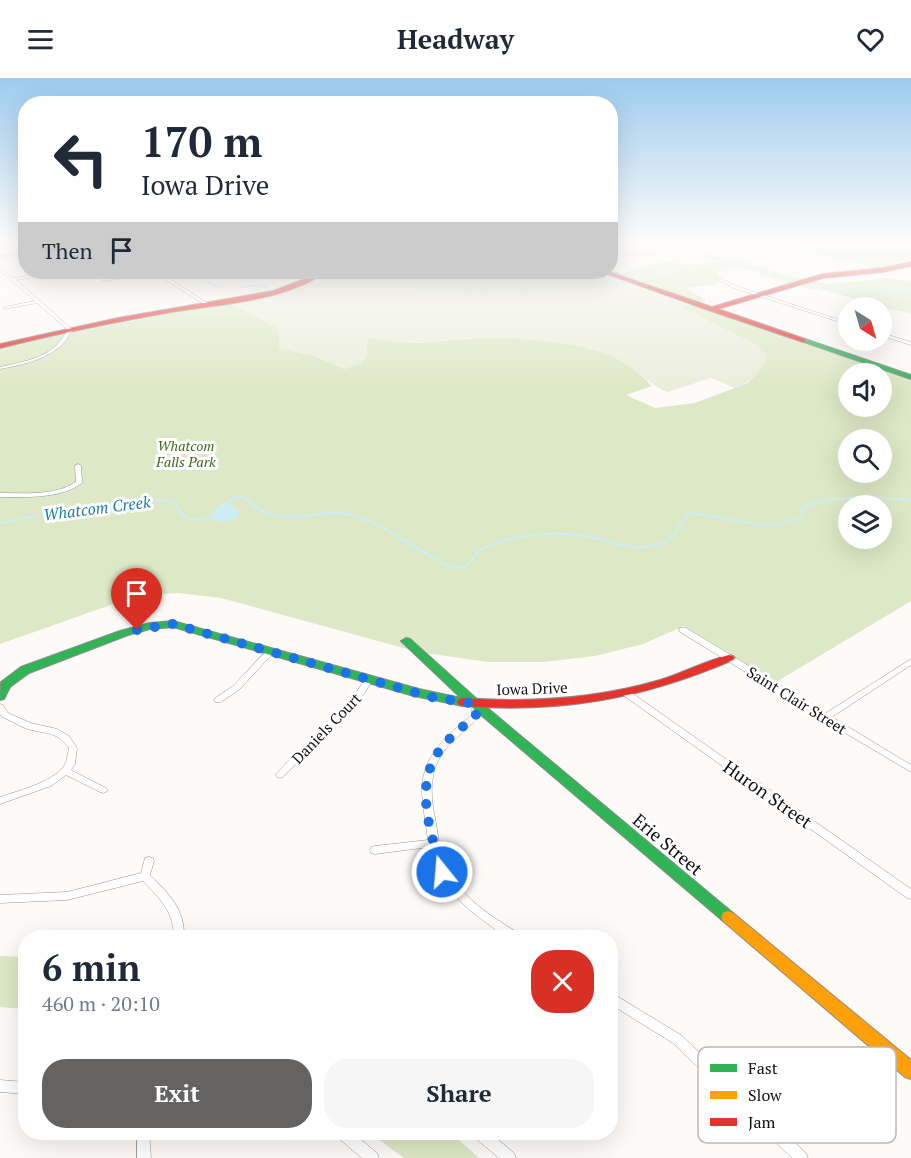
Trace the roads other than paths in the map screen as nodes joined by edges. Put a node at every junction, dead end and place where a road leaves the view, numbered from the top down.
1 (24, 291) edge
2 (194, 291) edge
3 (270, 291) edge
4 (660, 291) edge
5 (748, 291) edge
6 (771, 291) edge
7 (759, 295) junction
8 (37, 302) junction
9 (210, 303) junction
10 (6, 308) dead end
11 (709, 309) junction
12 (838, 320) edge
13 (71, 330) junction
14 (892, 337) edge
15 (911, 344) edge
16 (0, 346) edge
17 (0, 368) edge
18 (911, 376) edge
19 (78, 466) dead end
20 (0, 495) edge
21 (683, 630) dead end
22 (406, 641) dead end
23 (271, 651) junction
24 (729, 658) junction
25 (911, 661) edge
26 (369, 679) junction
27 (626, 693) junction
28 (0, 696) edge
29 (218, 700) dead end
30 (475, 704) junction
31 (0, 707) edge
32 (825, 718) junction
33 (911, 769) edge
34 (65, 771) junction
35 (280, 775) dead end
36 (103, 790) dead end
37 (0, 801) edge
38 (434, 843) junction
39 (375, 850) dead end
40 (149, 861) dead end
41 (145, 876) junction
42 (911, 895) edge
43 (0, 899) edge
44 (180, 930) edge
45 (504, 930) edge
46 (618, 1002) edge
47 (882, 1047) edge
48 (896, 1058) edge
49 (698, 1059) edge
50 (911, 1071) edge
51 (0, 1086) edge
52 (18, 1087) edge
53 (144, 1140) edge
54 (350, 1140) edge
55 (488, 1140) edge
56 (785, 1143) edge
57 (368, 1157) edge
58 (144, 1158) edge
59 (509, 1158) edge
60 (801, 1158) edge

1 - 8 street
2 - 9 street
3 - 9 street
4 - 11 street
5 - 7 street
6 - 7 street
7 - 11 street
7 - 12 street
8 - 10 street
8 - 13 street
9 - 13 street
11 - 18 street
13 - 16 street
13 - 17 street
14 - 15 street
19 - 20 street
21 - 24 street, Saint Clair Street
22 - 30 street, Erie Street
23 - 26 street, Iowa Drive
23 - 28 street, Iowa Drive
23 - 29 street
24 - 27 street, Iowa Drive
24 - 32 street, Saint Clair Street
25 - 32 street
26 - 30 street, Iowa Drive
26 - 35 street, Daniels Court
27 - 30 street, Iowa Drive
27 - 42 street, Huron Street
30 - 38 street
30 - 47 street, Erie Street
31 - 34 street
32 - 33 street, Saint Clair Street
34 - 36 street
34 - 37 street
38 - 39 street
38 - 45 street
40 - 41 street
41 - 43 street
41 - 44 street
46 - 49 street
48 - 50 street, Erie Street
51 - 52 street
53 - 58 street
54 - 57 street
55 - 59 street
56 - 60 street

